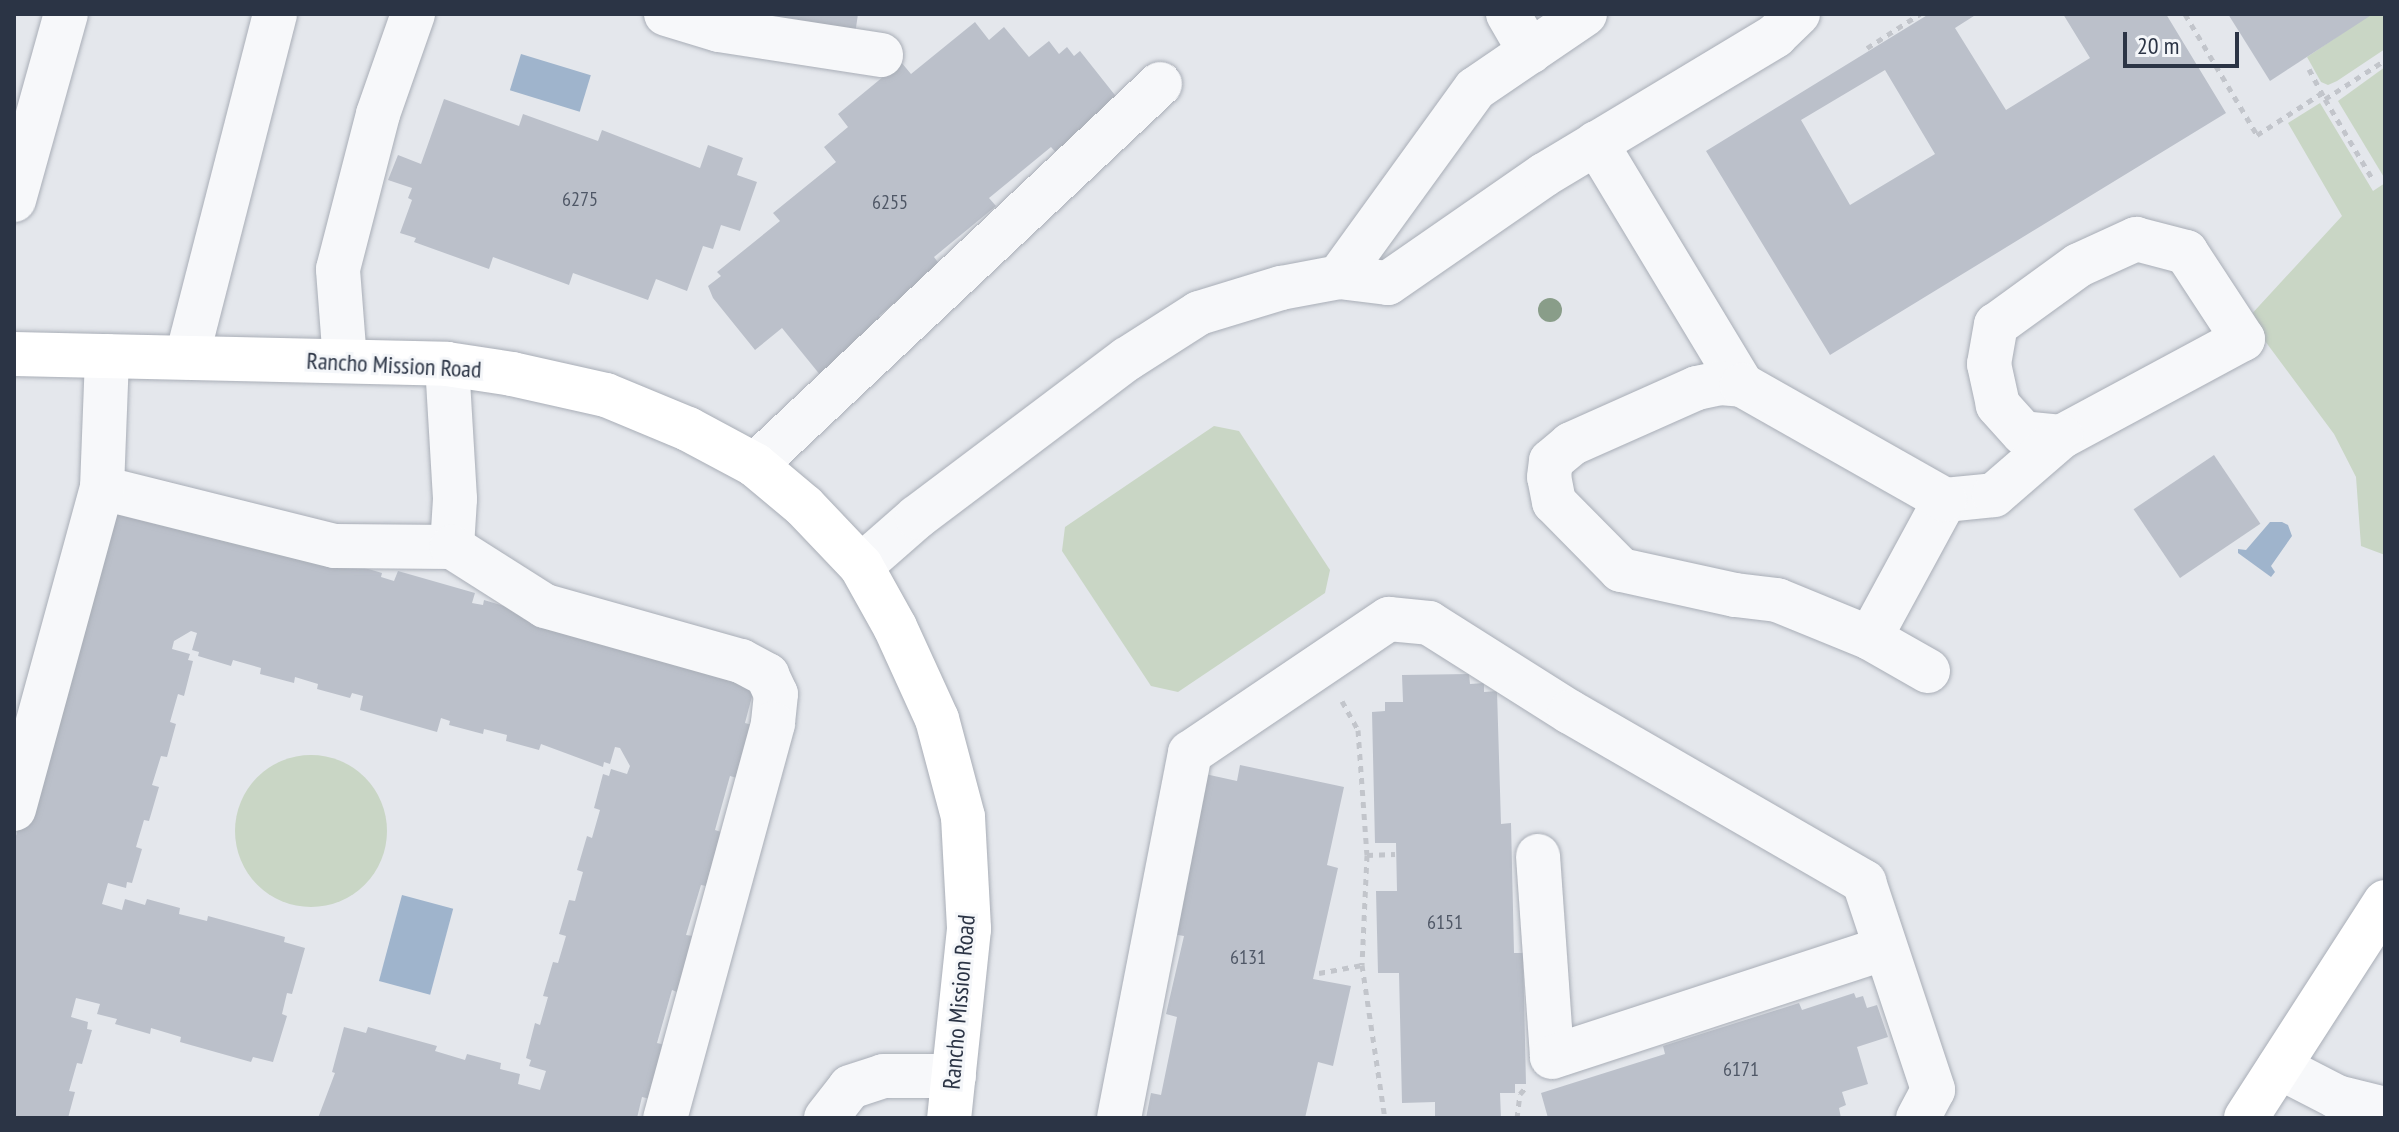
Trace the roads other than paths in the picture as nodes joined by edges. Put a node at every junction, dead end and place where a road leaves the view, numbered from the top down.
1 (66, 14) edge
2 (275, 14) edge
3 (413, 14) edge
4 (666, 14) edge
5 (1508, 14) edge
6 (1585, 14) edge
7 (1798, 14) edge
8 (1530, 52) junction
9 (881, 55) dead end
10 (1160, 84) dead end
11 (1596, 143) junction
12 (14, 200) edge
13 (1339, 277) junction
14 (14, 354) edge
15 (107, 356) junction
16 (187, 357) junction
17 (345, 361) junction
18 (447, 364) junction
19 (1742, 385) junction
20 (2061, 437) junction
21 (755, 465) junction
22 (102, 488) junction
23 (1945, 500) junction
24 (452, 547) junction
25 (861, 566) junction
26 (1870, 638) junction
27 (1928, 671) dead end
28 (14, 809) edge
29 (1538, 856) dead end
30 (2385, 902) edge
31 (1885, 948) junction
32 (2279, 1067) junction
33 (951, 1097) edge
34 (2385, 1109) edge
35 (665, 1118) edge
36 (826, 1118) edge
37 (1119, 1118) edge
38 (1918, 1118) edge
39 (2246, 1118) edge

1 - 12 street
2 - 16 street
3 - 17 street
4 - 9 street
5 - 8 street
6 - 8 street
7 - 11 street
8 - 13 street
10 - 21 street
11 - 13 street
11 - 19 street
13 - 25 street
14 - 15 main road, Rancho Mission Road
15 - 16 main road, Rancho Mission Road
15 - 22 street
16 - 17 main road, Rancho Mission Road
17 - 18 main road, Rancho Mission Road
18 - 21 main road, Rancho Mission Road
18 - 24 street
19 - 23 street
19 - 26 street
20 - 20 street
20 - 23 street
21 - 25 main road, Rancho Mission Road
22 - 24 street
22 - 28 street
23 - 26 street
24 - 35 street
25 - 33 main road, Rancho Mission Road
26 - 27 street
29 - 31 street
30 - 32 main road
31 - 37 street
31 - 38 street
32 - 34 street
32 - 39 main road
33 - 36 street

